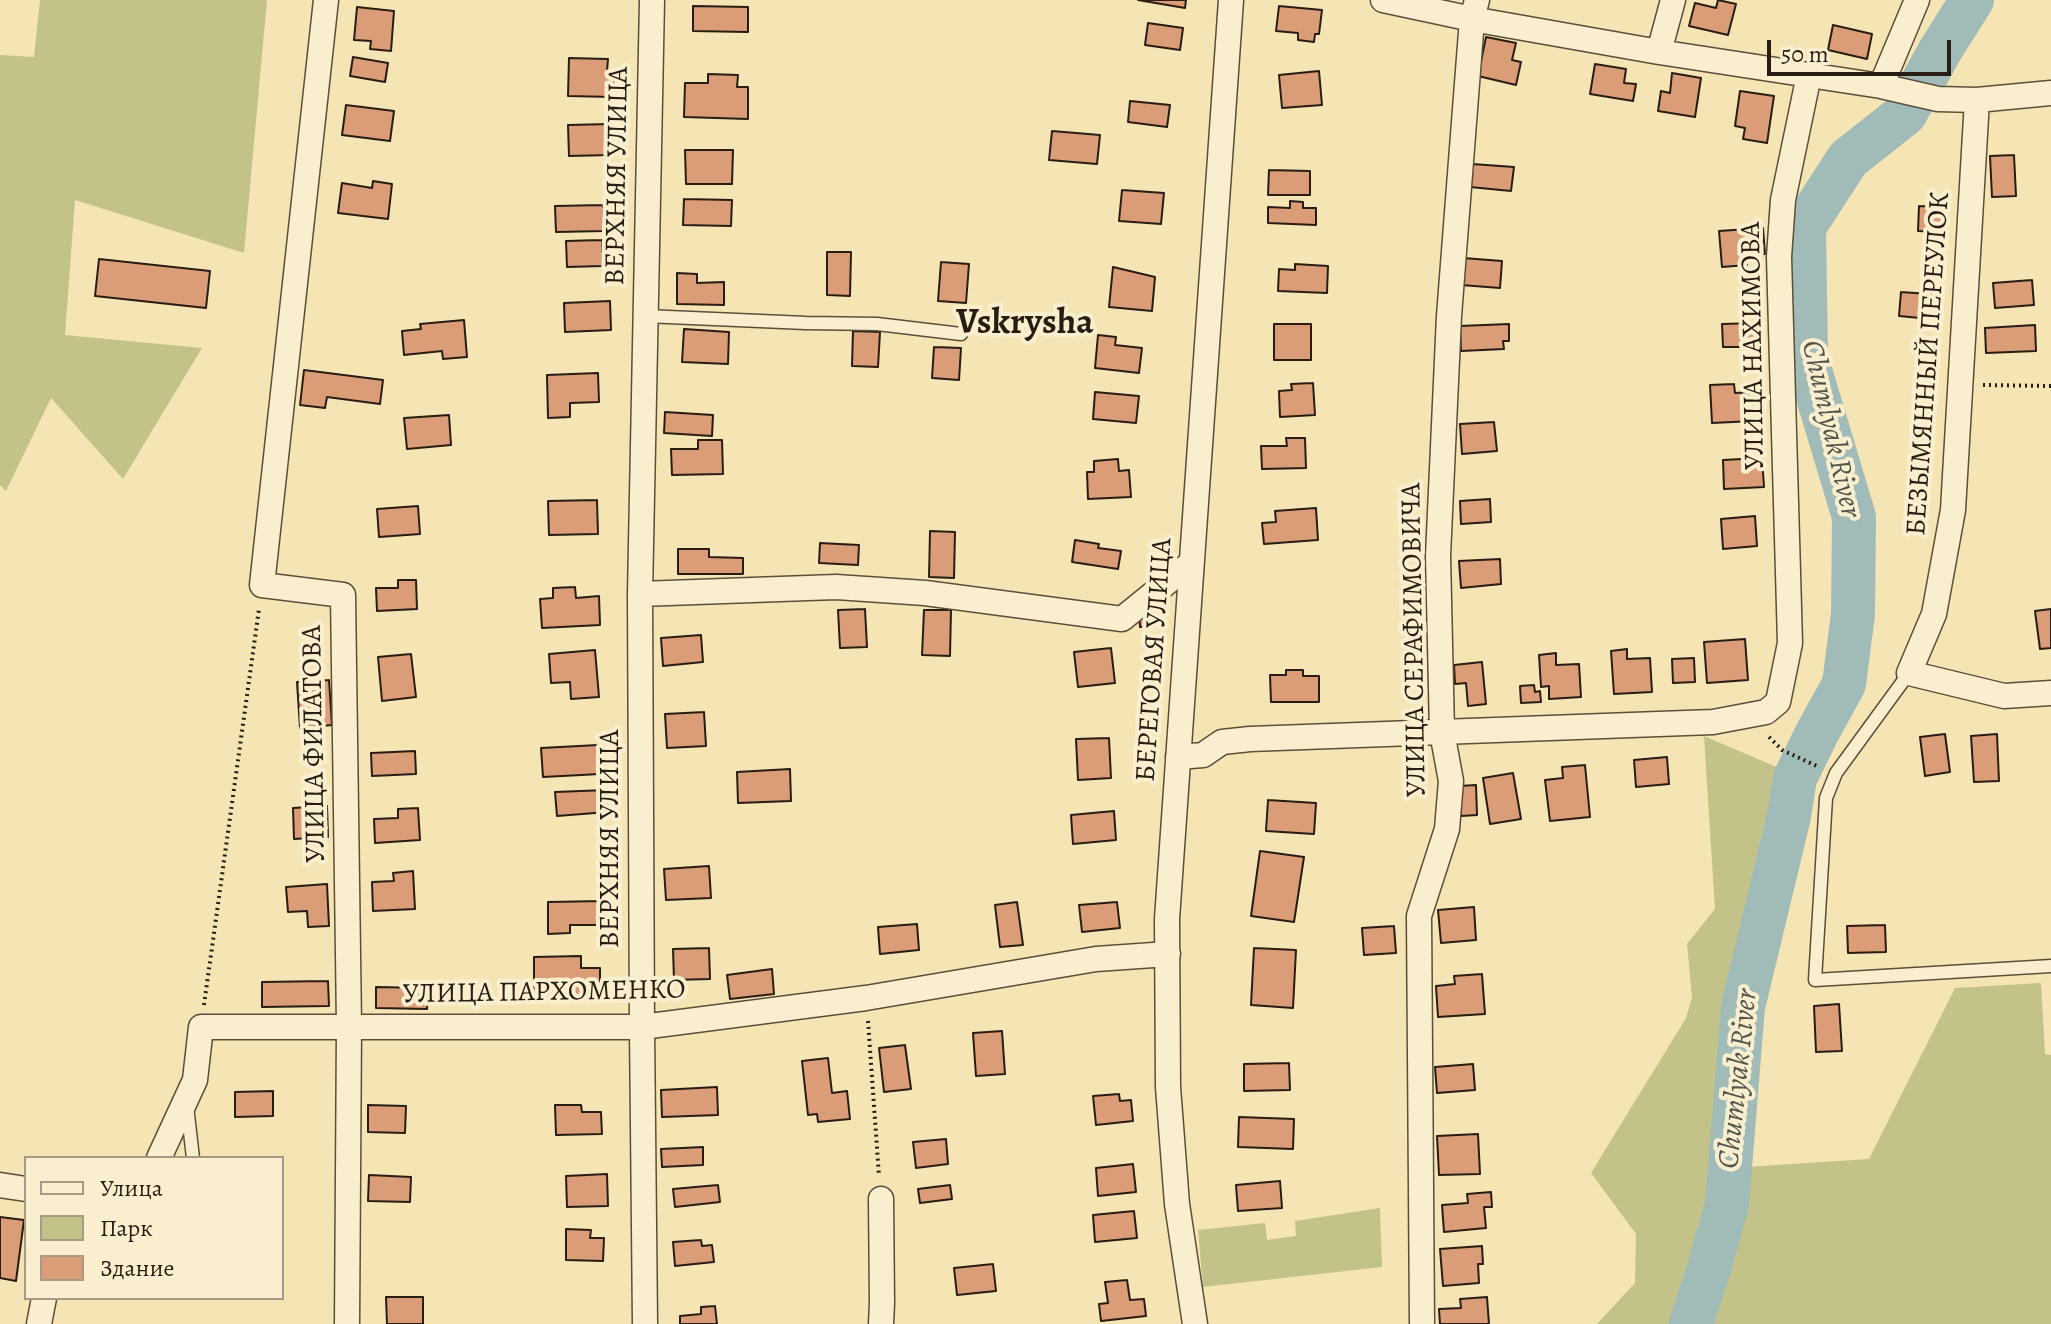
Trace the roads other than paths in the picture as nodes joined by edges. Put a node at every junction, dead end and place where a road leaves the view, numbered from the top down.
1 (326, 0) edge
2 (652, 0) edge
3 (1231, 0) edge
4 (1383, 0) edge
5 (1673, 0) edge
6 (1917, 0) edge
7 (1475, 9) edge
8 (1659, 52) junction
9 (1809, 75) junction
10 (1881, 86) junction
11 (2051, 93) edge
12 (1977, 100) junction
13 (645, 316) junction
14 (961, 334) dead end
15 (1191, 563) junction
16 (640, 594) junction
17 (1909, 673) junction
18 (2051, 693) edge
19 (1442, 732) junction
20 (1178, 757) junction
21 (1168, 954) junction
22 (2051, 966) edge
23 (349, 1026) junction
24 (642, 1027) junction
25 (187, 1099) junction
26 (160, 1156) edge
27 (193, 1156) edge
28 (0, 1185) edge
29 (24, 1189) edge
30 (881, 1199) road end
31 (44, 1300) edge
32 (39, 1324) edge
33 (347, 1324) edge
34 (645, 1324) edge
35 (881, 1324) edge
36 (1195, 1324) edge
37 (1422, 1324) edge

1 - 23 street, УЛИЦА ФИЛАТОВА
2 - 13 street, ВЕРХНЯЯ УЛИЦА
3 - 15 street, БЕРЕГОВАЯ УЛИЦА
4 - 7 street
5 - 8 street
6 - 10 street
7 - 8 street
7 - 19 street, УЛИЦА СЕРАФИМОВИЧА
8 - 9 street
9 - 10 street
9 - 19 street, УЛИЦА НАХИМОВА
10 - 12 street
11 - 12 street
12 - 17 street, БЕЗЫМЯННЫЙ ПЕРЕУЛОК
13 - 14 lane
13 - 16 street, ВЕРХНЯЯ УЛИЦА
15 - 16 street
15 - 20 street, БЕРЕГОВАЯ УЛИЦА
16 - 24 street, ВЕРХНЯЯ УЛИЦА
17 - 18 street
17 - 22 lane
19 - 20 street
19 - 37 street, УЛИЦА СЕРАФИМОВИЧА
20 - 21 street, БЕРЕГОВАЯ УЛИЦА
21 - 24 street, УЛИЦА ПАРХОМЕНКО
21 - 36 street, БЕРЕГОВАЯ УЛИЦА
23 - 24 street, УЛИЦА ПАРХОМЕНКО
23 - 25 street, УЛИЦА ПАРХОМЕНКО
23 - 33 street, УЛИЦА ФИЛАТОВА
24 - 34 street, ВЕРХНЯЯ УЛИЦА
25 - 26 street
25 - 27 lane
28 - 29 street
30 - 35 street
31 - 32 street

